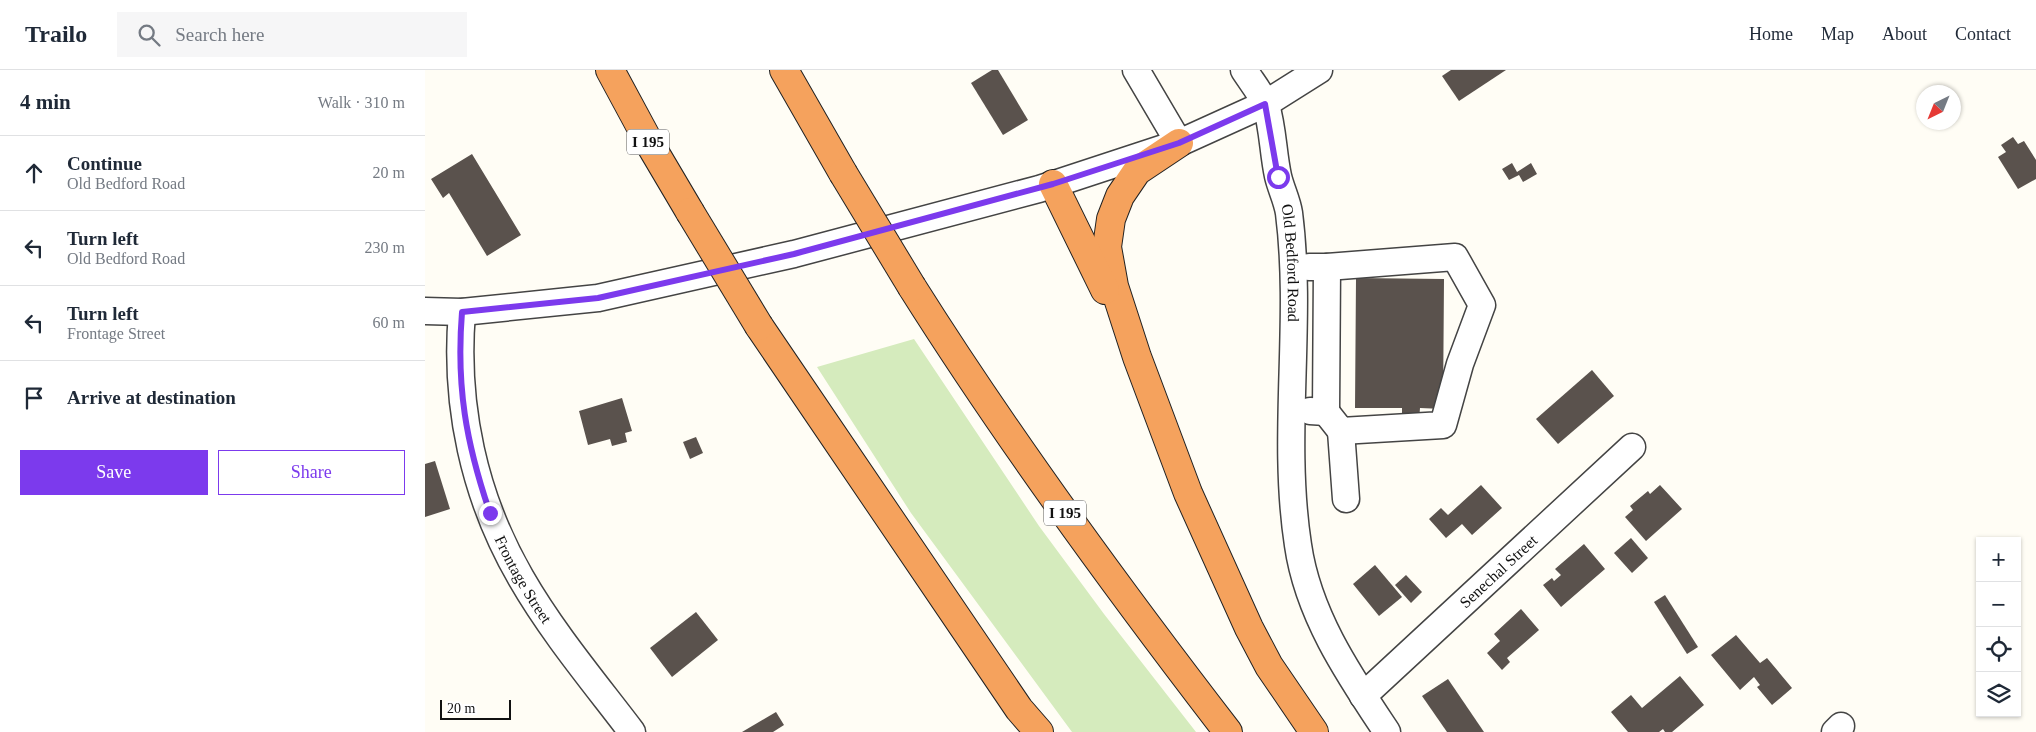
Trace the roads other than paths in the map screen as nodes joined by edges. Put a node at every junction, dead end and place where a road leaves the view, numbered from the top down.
1 (610, 70) edge
2 (784, 70) edge
3 (1136, 70) edge
4 (1244, 70) edge
5 (1319, 70) edge
6 (1265, 104) junction
7 (1179, 143) junction
8 (1053, 184) junction
9 (1293, 267) junction
10 (1327, 267) junction
11 (425, 311) edge
12 (462, 312) junction
13 (1137, 357) junction
14 (1292, 411) junction
15 (1333, 421) junction
16 (1632, 447) dead end
17 (1345, 499) dead end
18 (1363, 696) junction
19 (632, 732) edge
20 (1039, 732) edge
21 (1228, 732) edge
22 (1314, 732) edge
23 (1387, 732) edge

1 - 20 highway, I 195, bridge
2 - 21 highway, I 195, bridge
3 - 7 street
4 - 6 street
5 - 6 street
6 - 7 street
6 - 9 street, Old Bedford Road
7 - 8 street
7 - 13 highway
8 - 12 street
8 - 13 highway
9 - 10 street
9 - 14 street, Old Bedford Road
10 - 15 street
10 - 15 street
11 - 12 street
12 - 19 street, Frontage Street
13 - 22 highway
14 - 15 street
14 - 18 street, Old Bedford Road
15 - 17 street
16 - 18 street, Senechal Street
18 - 23 street, Old Bedford Road

